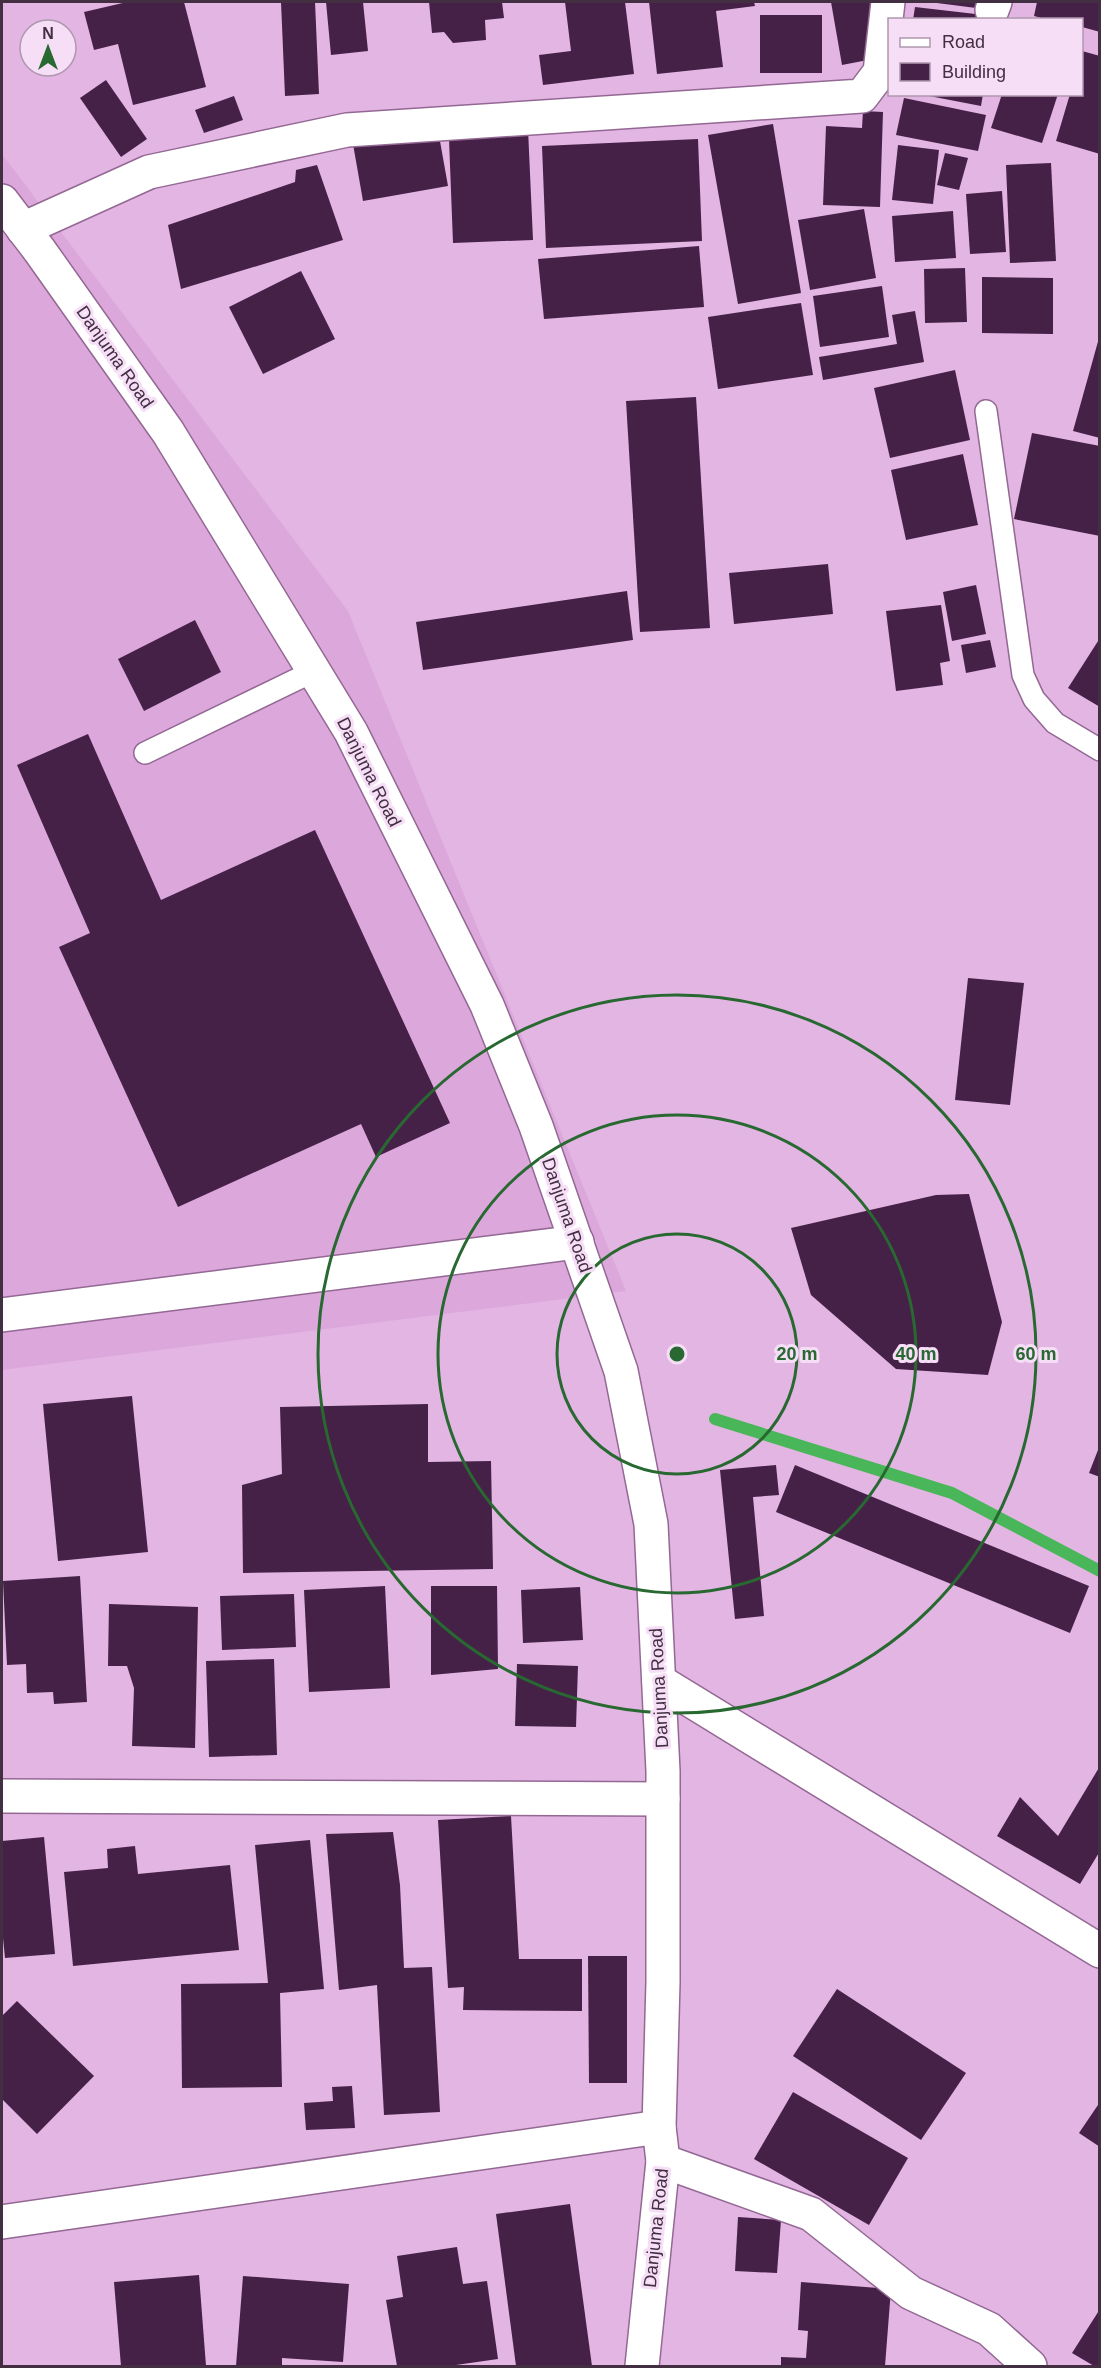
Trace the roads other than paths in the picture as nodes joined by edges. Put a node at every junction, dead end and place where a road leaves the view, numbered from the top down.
1 (888, 2) edge
2 (2, 201) edge
3 (23, 229) junction
4 (986, 411) dead end
5 (314, 671) junction
6 (1100, 750) edge
7 (145, 753) dead end
8 (577, 1242) junction
9 (2, 1315) edge
10 (658, 1681) junction
11 (2, 1796) edge
12 (663, 1799) junction
13 (1100, 1951) edge
14 (658, 2127) junction
15 (663, 2161) junction
16 (2, 2222) edge
17 (642, 2367) edge
18 (1029, 2367) edge

1 - 3 street
2 - 3 street, Danjuma Road
3 - 5 street, Danjuma Road
4 - 6 lane
5 - 7 lane
5 - 8 street, Danjuma Road
8 - 9 street
8 - 10 street, Danjuma Road
10 - 12 street, Danjuma Road
10 - 13 street
11 - 12 street
12 - 14 street, Danjuma Road
14 - 15 street, Danjuma Road
14 - 16 street
15 - 17 street, Danjuma Road
15 - 18 street

